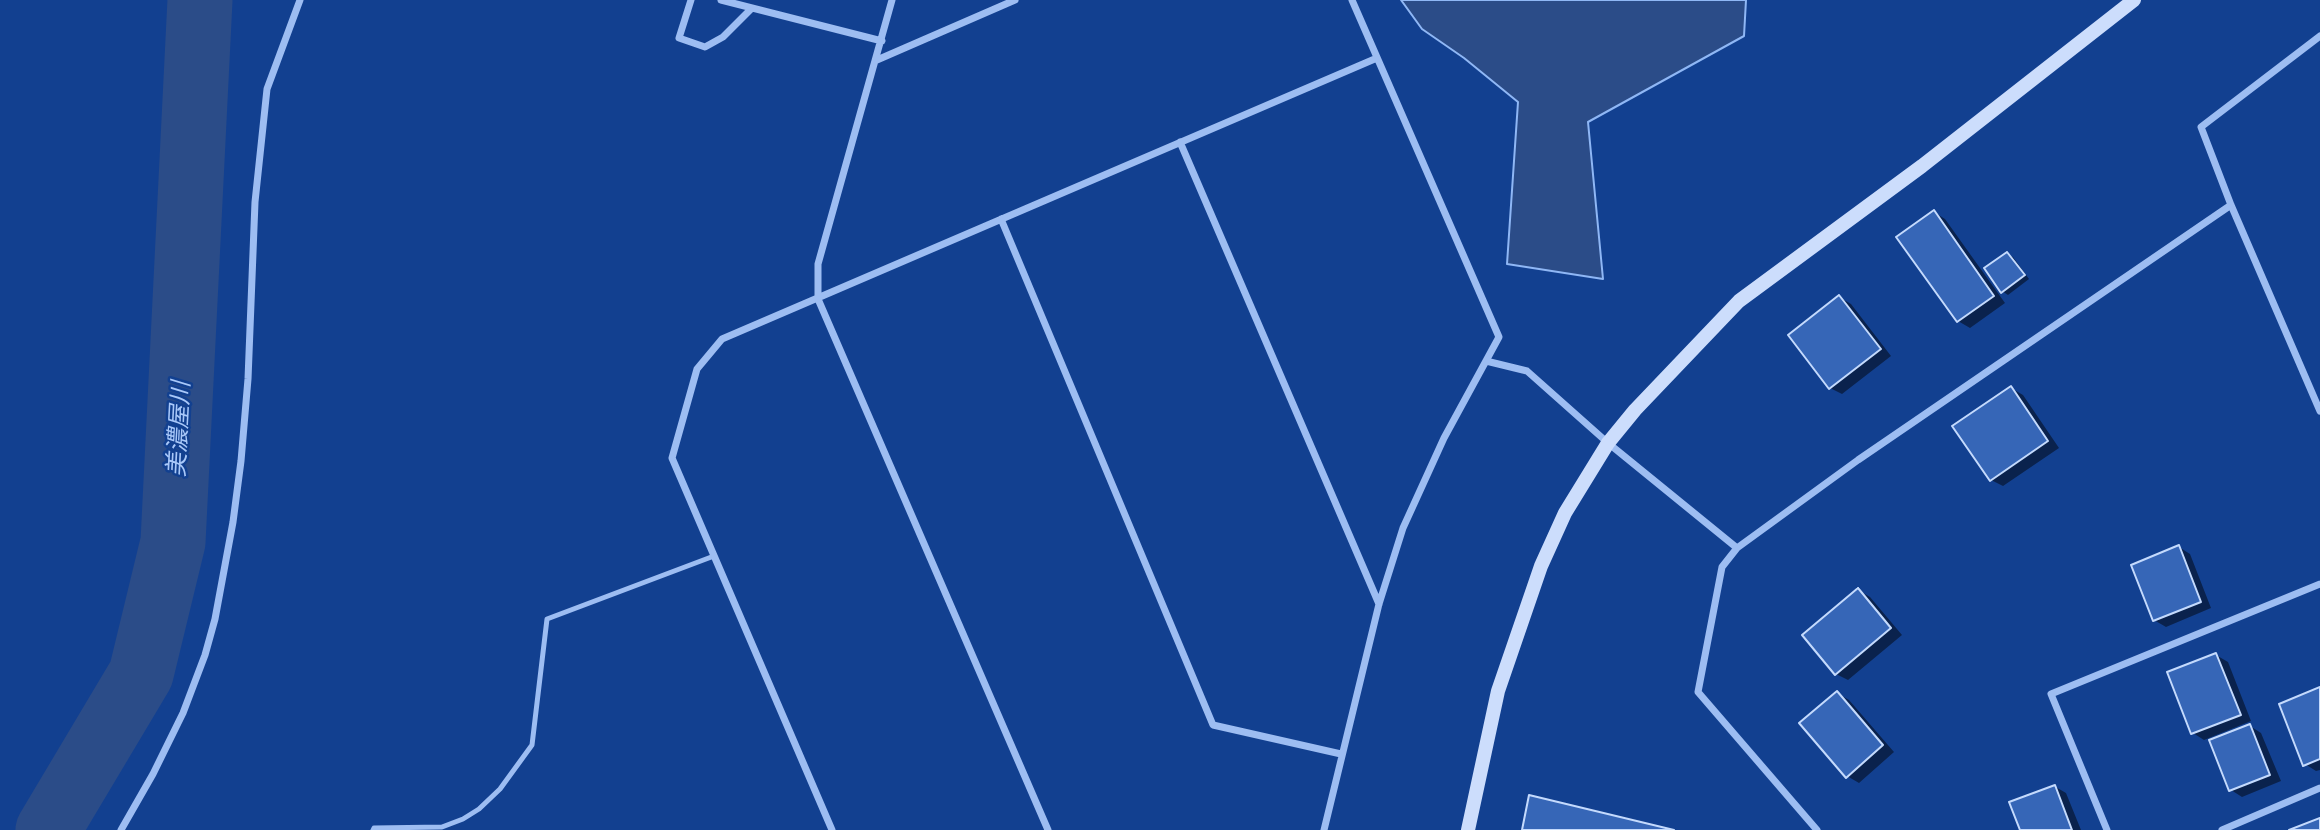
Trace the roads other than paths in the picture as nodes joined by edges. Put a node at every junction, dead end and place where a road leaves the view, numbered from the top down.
1 (300, 0) edge
2 (691, 0) edge
3 (721, 0) edge
4 (892, 0) edge
5 (1015, 0) edge
6 (1352, 0) edge
7 (2134, 0) edge
8 (751, 9) junction
9 (2320, 36) edge
10 (882, 41) junction
11 (1377, 58) junction
12 (877, 60) junction
13 (1180, 142) junction
14 (2231, 205) junction
15 (1001, 219) junction
16 (818, 299) junction
17 (1486, 361) junction
18 (2320, 411) edge
19 (1608, 443) junction
20 (1737, 548) junction
21 (714, 556) junction
22 (2320, 584) edge
23 (1379, 604) junction
24 (1341, 754) junction
25 (2320, 788) edge
26 (121, 830) edge
27 (373, 830) edge
28 (832, 830) edge
29 (1048, 830) edge
30 (1324, 830) edge
31 (1468, 830) edge
32 (1817, 830) edge
33 (2107, 830) edge
34 (2222, 830) edge

1 - 26 street
2 - 8 street
3 - 8 street
4 - 10 street
5 - 12 street
6 - 11 street
7 - 19 street
8 - 10 street
9 - 14 street
10 - 12 street
11 - 13 street
11 - 17 street
12 - 16 street
13 - 15 street
13 - 23 street
14 - 18 street
14 - 20 street
15 - 16 street
15 - 24 street
16 - 21 street
16 - 29 street
17 - 19 street
17 - 23 street
19 - 20 street
19 - 31 street
20 - 32 street
21 - 27 lane
21 - 28 street
22 - 33 street
23 - 24 street
24 - 30 street
25 - 34 street

